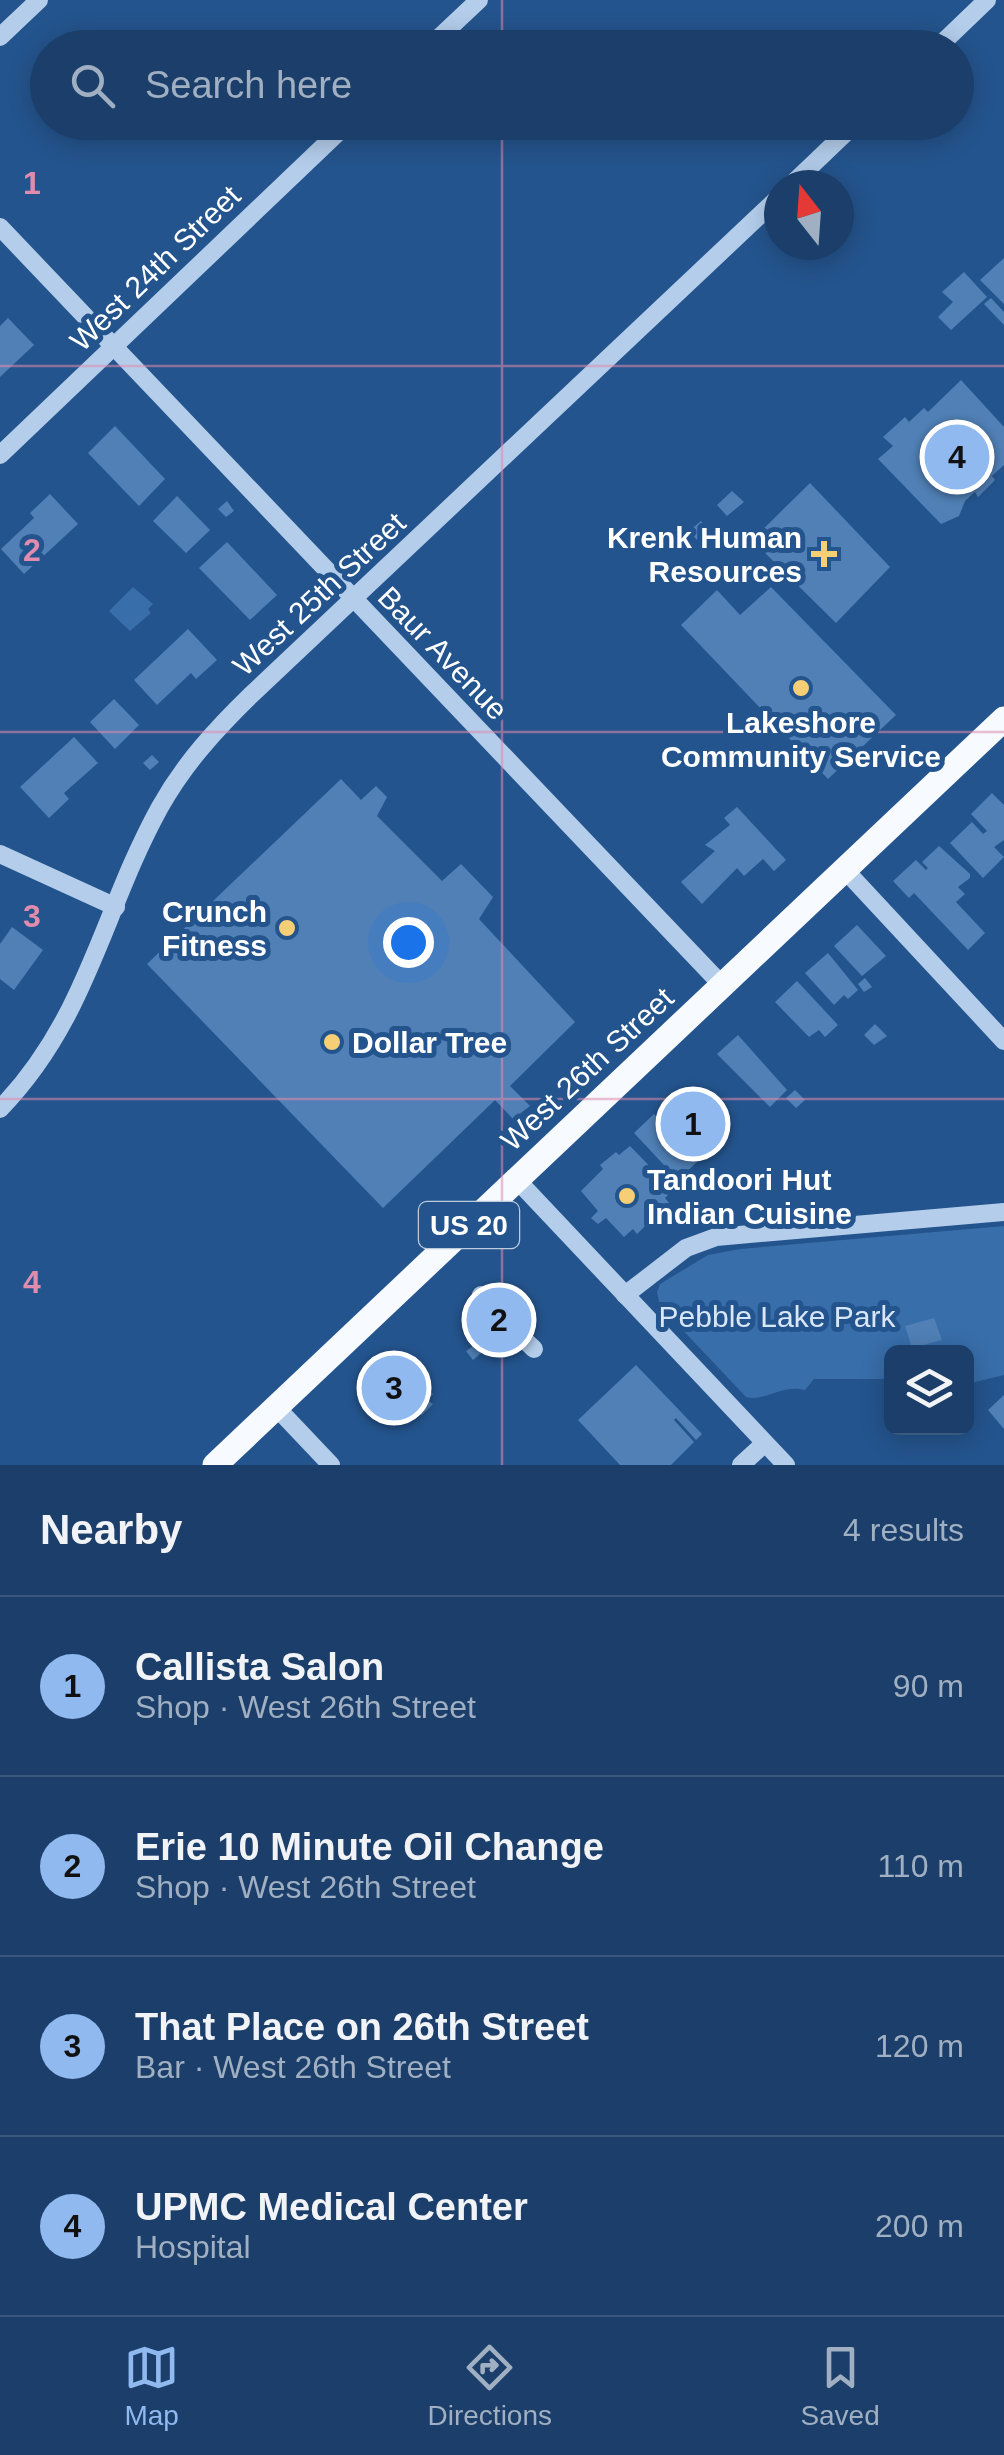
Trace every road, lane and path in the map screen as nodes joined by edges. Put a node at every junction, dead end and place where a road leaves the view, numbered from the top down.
1 (39, 0) edge
2 (478, 0) edge
3 (987, 0) edge
4 (447, 30) edge
5 (956, 30) edge
6 (0, 37) edge
7 (330, 140) edge
8 (839, 140) edge
9 (808, 170) edge
10 (764, 211) edge
11 (0, 227) edge
12 (112, 346) junction
13 (0, 455) edge
14 (354, 599) junction
15 (1004, 719) edge
16 (0, 854) edge
17 (845, 870) junction
18 (116, 907) junction
19 (722, 986) junction
20 (1004, 1040) edge
21 (0, 1109) edge
22 (517, 1180) junction
23 (1004, 1212) edge
24 (626, 1294) junction
25 (512, 1328) tunnel mouth
26 (534, 1349) dead end
27 (276, 1407) junction
28 (765, 1443) junction
29 (216, 1465) edge
30 (331, 1465) edge
31 (741, 1465) edge
32 (786, 1465) edge

1 - 6 street
2 - 4 street
3 - 5 street
7 - 12 street, West 24th Street
8 - 9 street
10 - 14 street, West 25th Street
11 - 12 street, Baur Avenue
12 - 13 street, West 24th Street
12 - 14 street, Baur Avenue
14 - 18 street, West 25th Street
14 - 19 street, Baur Avenue
15 - 17 main road, West 26th Street / US 20
16 - 18 street
17 - 19 main road, West 26th Street / US 20
17 - 20 street
18 - 21 street, West 25th Street
19 - 22 main road, West 26th Street / US 20
22 - 24 street
22 - 27 main road, West 26th Street / US 20
23 - 24 street
24 - 28 street
25 - 26 street
27 - 29 main road, West 26th Street / US 20
27 - 30 street
28 - 31 street
28 - 32 street

